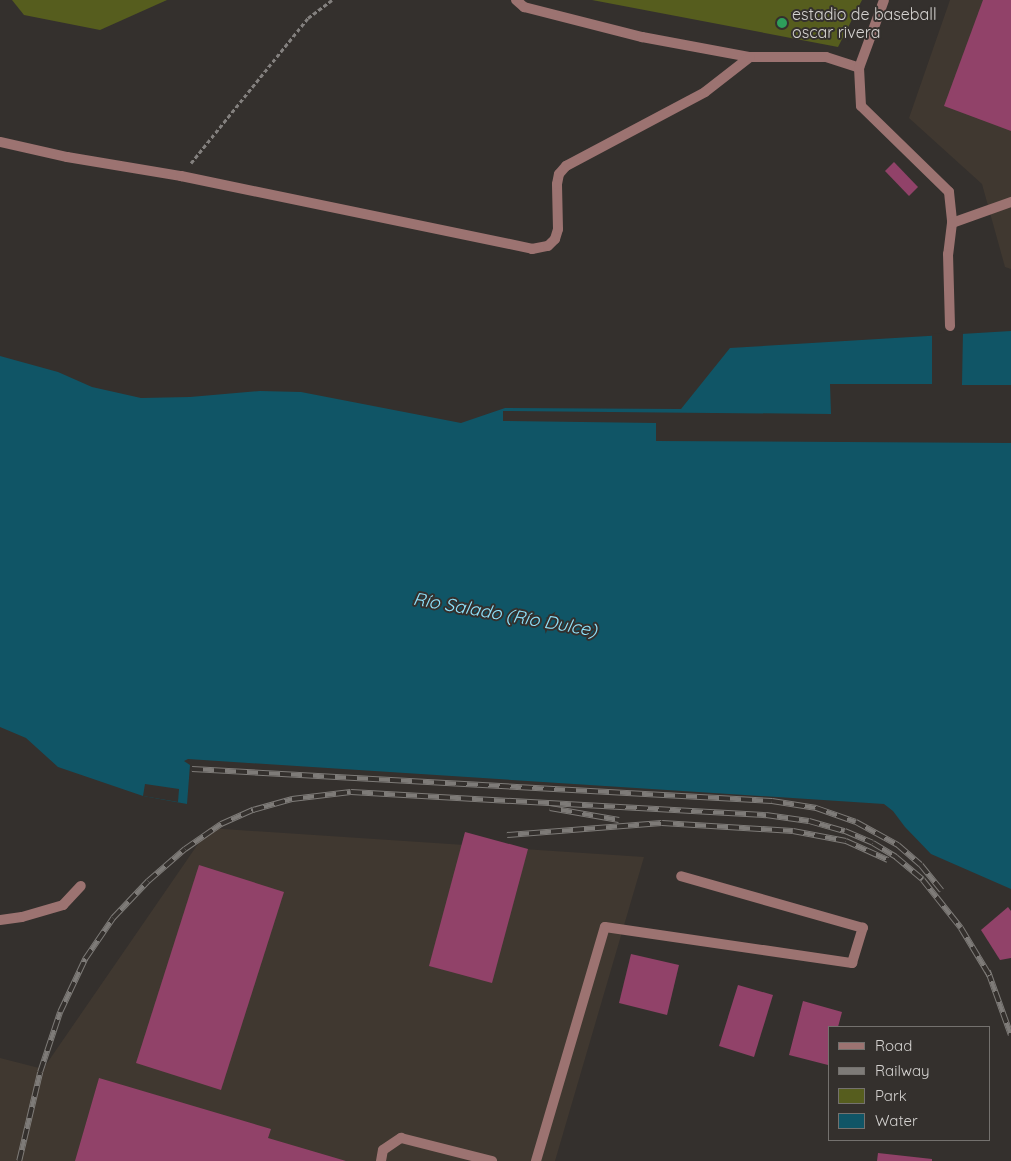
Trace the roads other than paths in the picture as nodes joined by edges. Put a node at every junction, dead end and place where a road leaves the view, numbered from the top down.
1 (516, 0) edge
2 (884, 0) edge
3 (750, 57) junction
4 (859, 68) junction
5 (0, 142) edge
6 (1011, 202) edge
7 (952, 223) junction
8 (950, 326) dead end
9 (681, 876) dead end
10 (81, 886) dead end
11 (0, 920) edge
12 (381, 1161) edge
13 (492, 1161) edge
14 (536, 1161) edge

1 - 3 street
2 - 4 street
3 - 4 street
3 - 5 street
4 - 7 street
6 - 7 street
7 - 8 street
9 - 14 street
10 - 11 street
12 - 13 street

